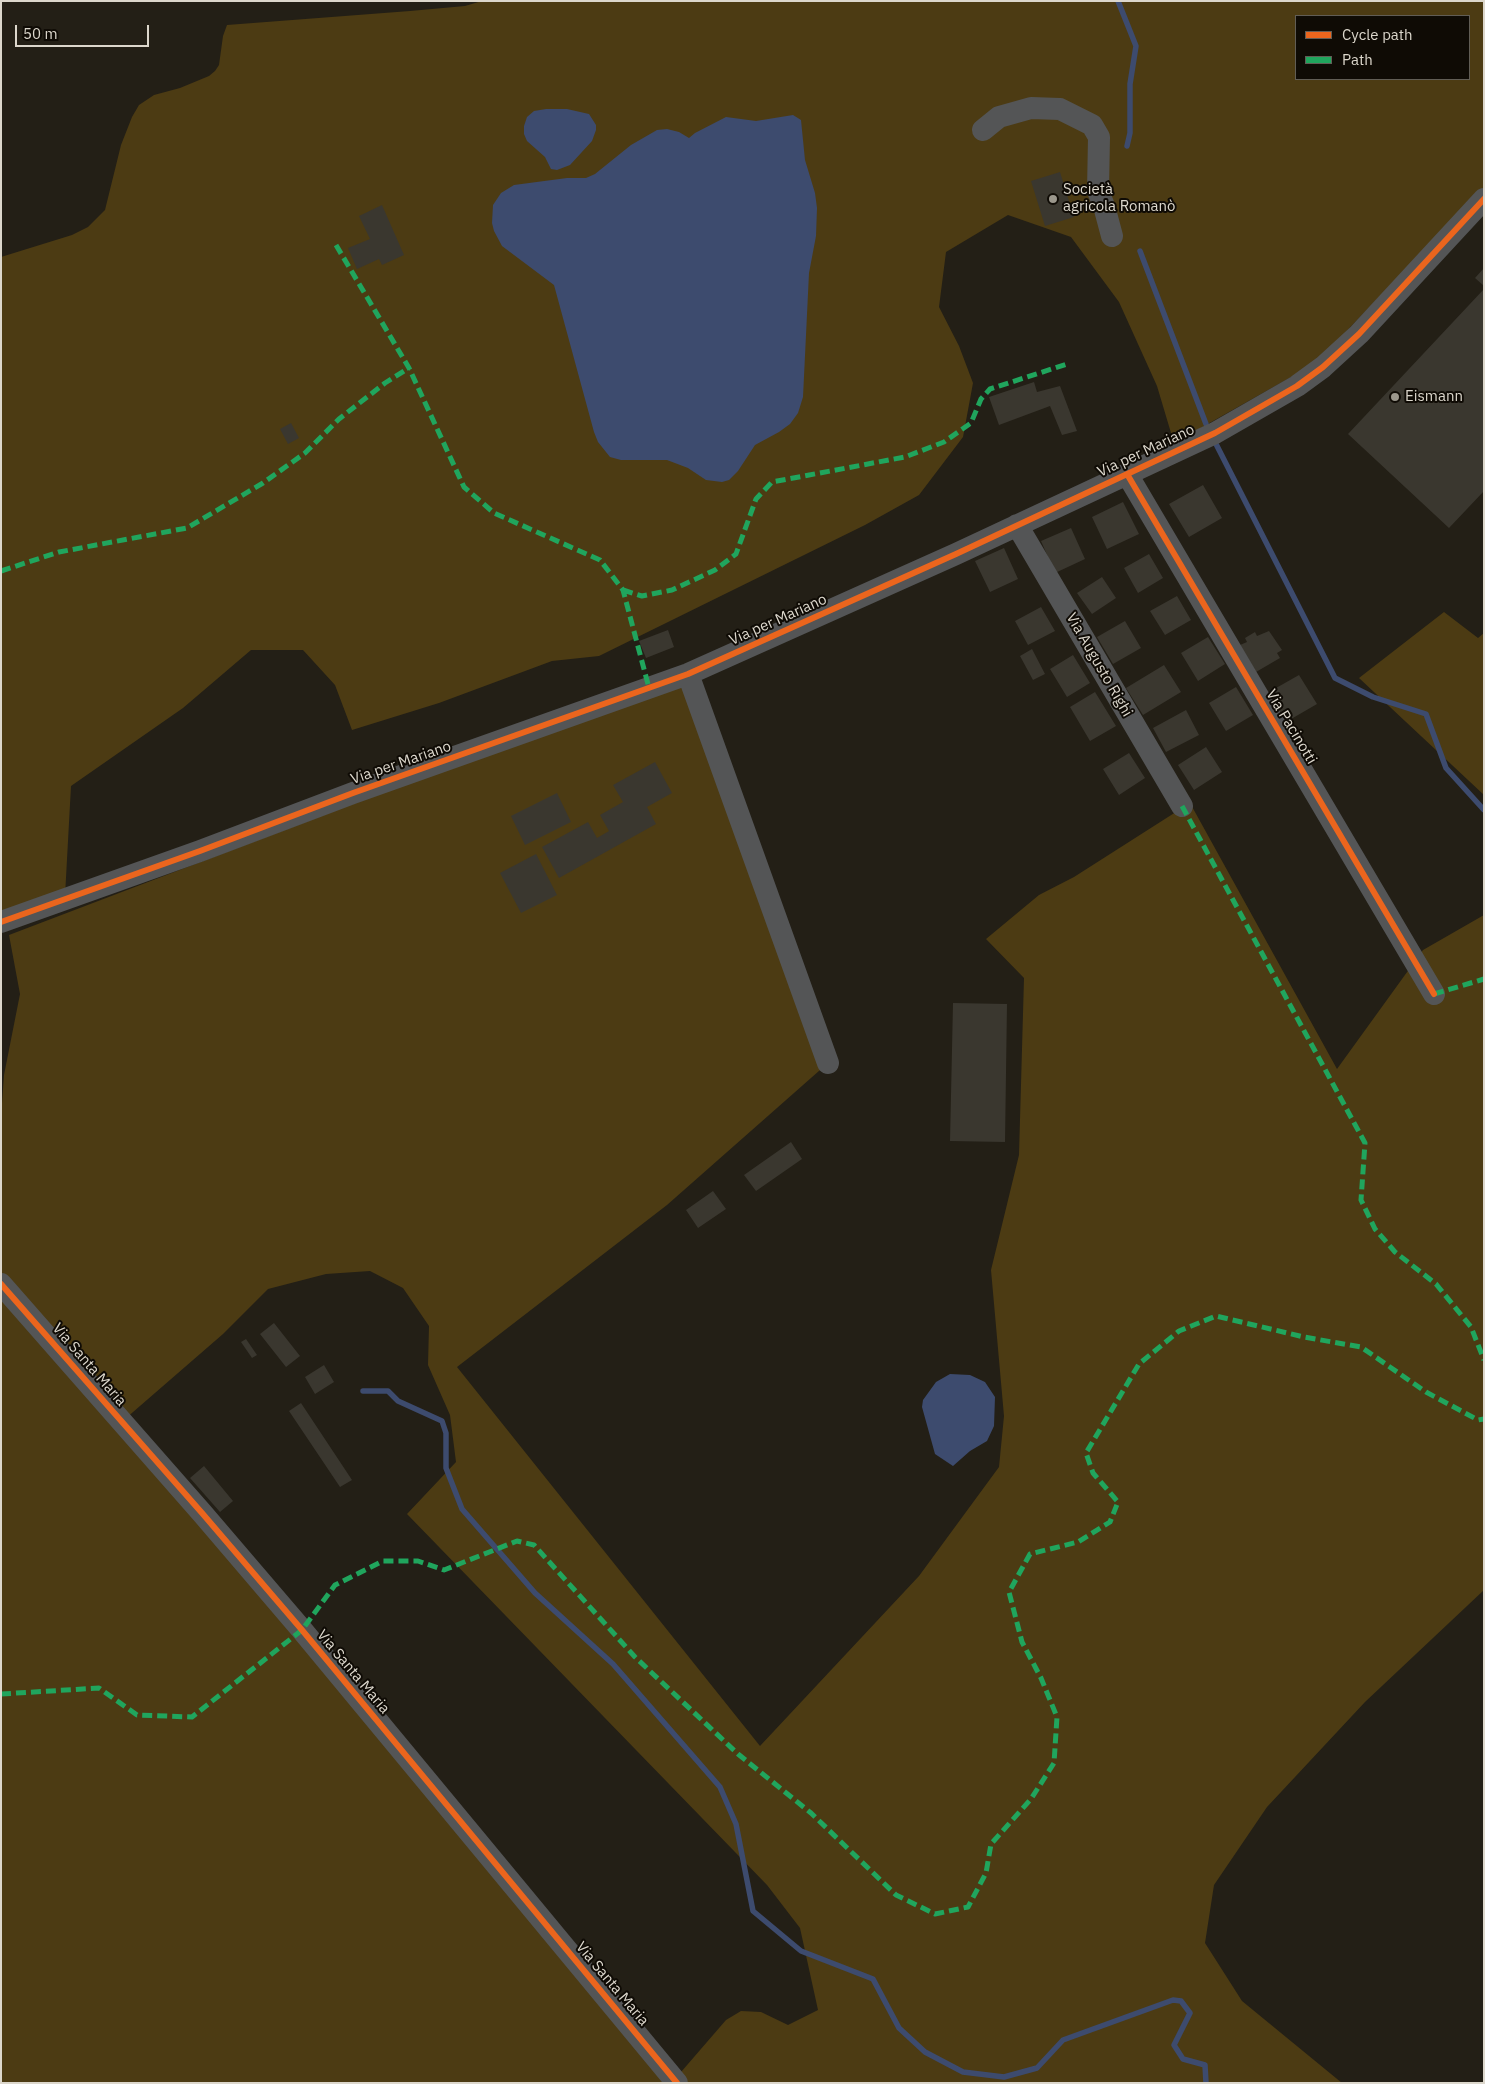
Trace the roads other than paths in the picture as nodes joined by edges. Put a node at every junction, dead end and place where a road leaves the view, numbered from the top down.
1 (983, 130) dead end
2 (1484, 199) edge
3 (1112, 236) dead end
4 (1127, 474) junction
5 (1017, 525) junction
6 (688, 674) junction
7 (1182, 806) dead end
8 (1, 922) edge
9 (1434, 994) dead end
10 (828, 1063) dead end
11 (1, 1284) edge
12 (677, 2083) edge

1 - 3 street
2 - 4 street, Via per Mariano
4 - 5 street, Via per Mariano
4 - 9 street, Via Pacinotti
5 - 6 street, Via per Mariano
5 - 7 street, Via Augusto Righi
6 - 8 street, Via per Mariano
6 - 10 street
11 - 12 street, Via Santa Maria

